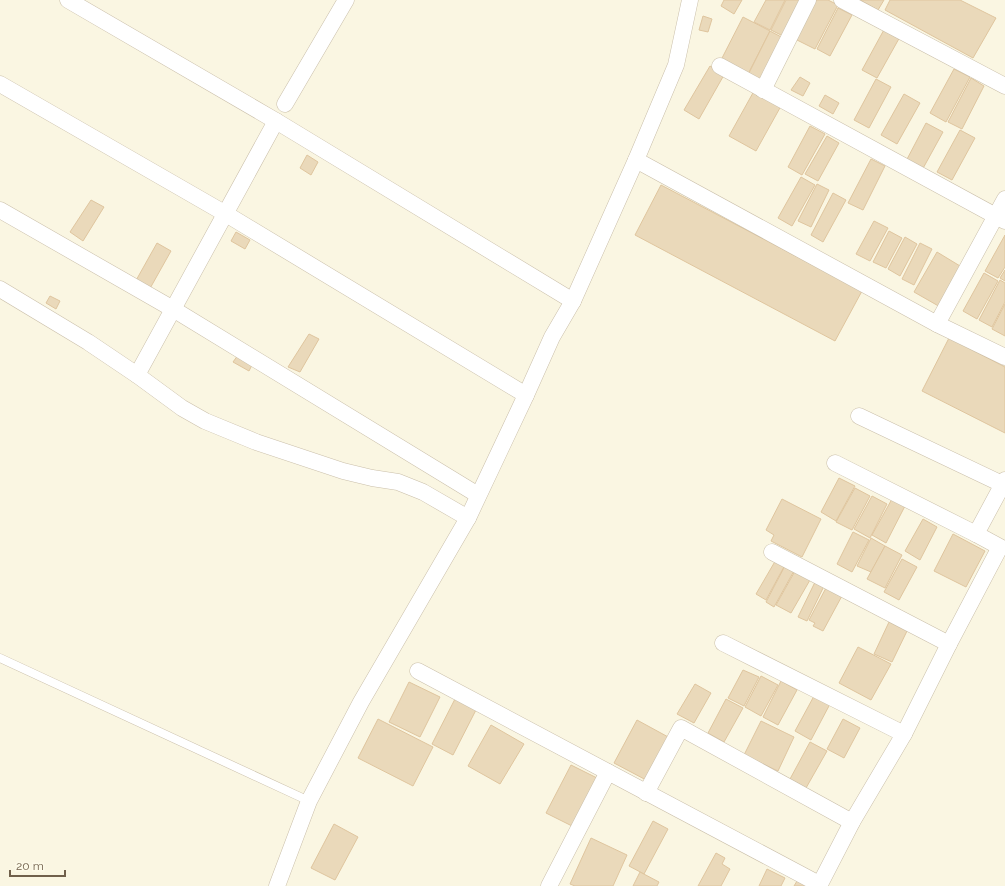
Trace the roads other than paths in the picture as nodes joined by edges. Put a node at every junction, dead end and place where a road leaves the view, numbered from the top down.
1 (68, 0) edge
2 (346, 0) edge
3 (690, 0) edge
4 (808, 0) edge
5 (842, 0) edge
6 (720, 66) dead end
7 (0, 84) edge
8 (1005, 86) edge
9 (763, 90) junction
10 (285, 104) dead end
11 (276, 121) junction
12 (636, 160) junction
13 (1005, 199) edge
14 (0, 210) edge
15 (226, 214) junction
16 (1000, 218) edge
17 (0, 289) edge
18 (573, 301) junction
19 (173, 309) junction
20 (937, 324) junction
21 (1005, 357) edge
22 (137, 375) junction
23 (526, 396) junction
24 (859, 416) dead end
25 (835, 463) dead end
26 (1004, 482) edge
27 (478, 495) junction
28 (468, 518) junction
29 (976, 534) junction
30 (772, 552) dead end
31 (723, 643) dead end
32 (949, 644) junction
33 (0, 658) edge
34 (418, 671) dead end
35 (904, 734) junction
36 (608, 772) junction
37 (646, 793) junction
38 (303, 798) junction
39 (852, 822) junction
40 (819, 885) edge
41 (277, 886) edge
42 (549, 886) edge

1 - 11 street
2 - 10 street
3 - 12 street
4 - 9 street
5 - 8 street
6 - 9 street
7 - 15 street
9 - 16 street
11 - 15 street
11 - 18 street
12 - 18 street
12 - 20 street
13 - 16 street
14 - 19 street
15 - 19 street
15 - 23 street
16 - 20 street
17 - 22 street
18 - 23 street
19 - 22 street
19 - 27 street
20 - 21 street
22 - 28 street
23 - 27 street
24 - 26 street
25 - 29 street
26 - 29 street
27 - 28 street
28 - 38 street
29 - 32 street
30 - 32 street
31 - 35 street
32 - 35 street
33 - 38 lane
34 - 36 street
35 - 39 street
36 - 37 street
36 - 42 street
37 - 39 street
37 - 40 street
38 - 41 street
39 - 40 street

